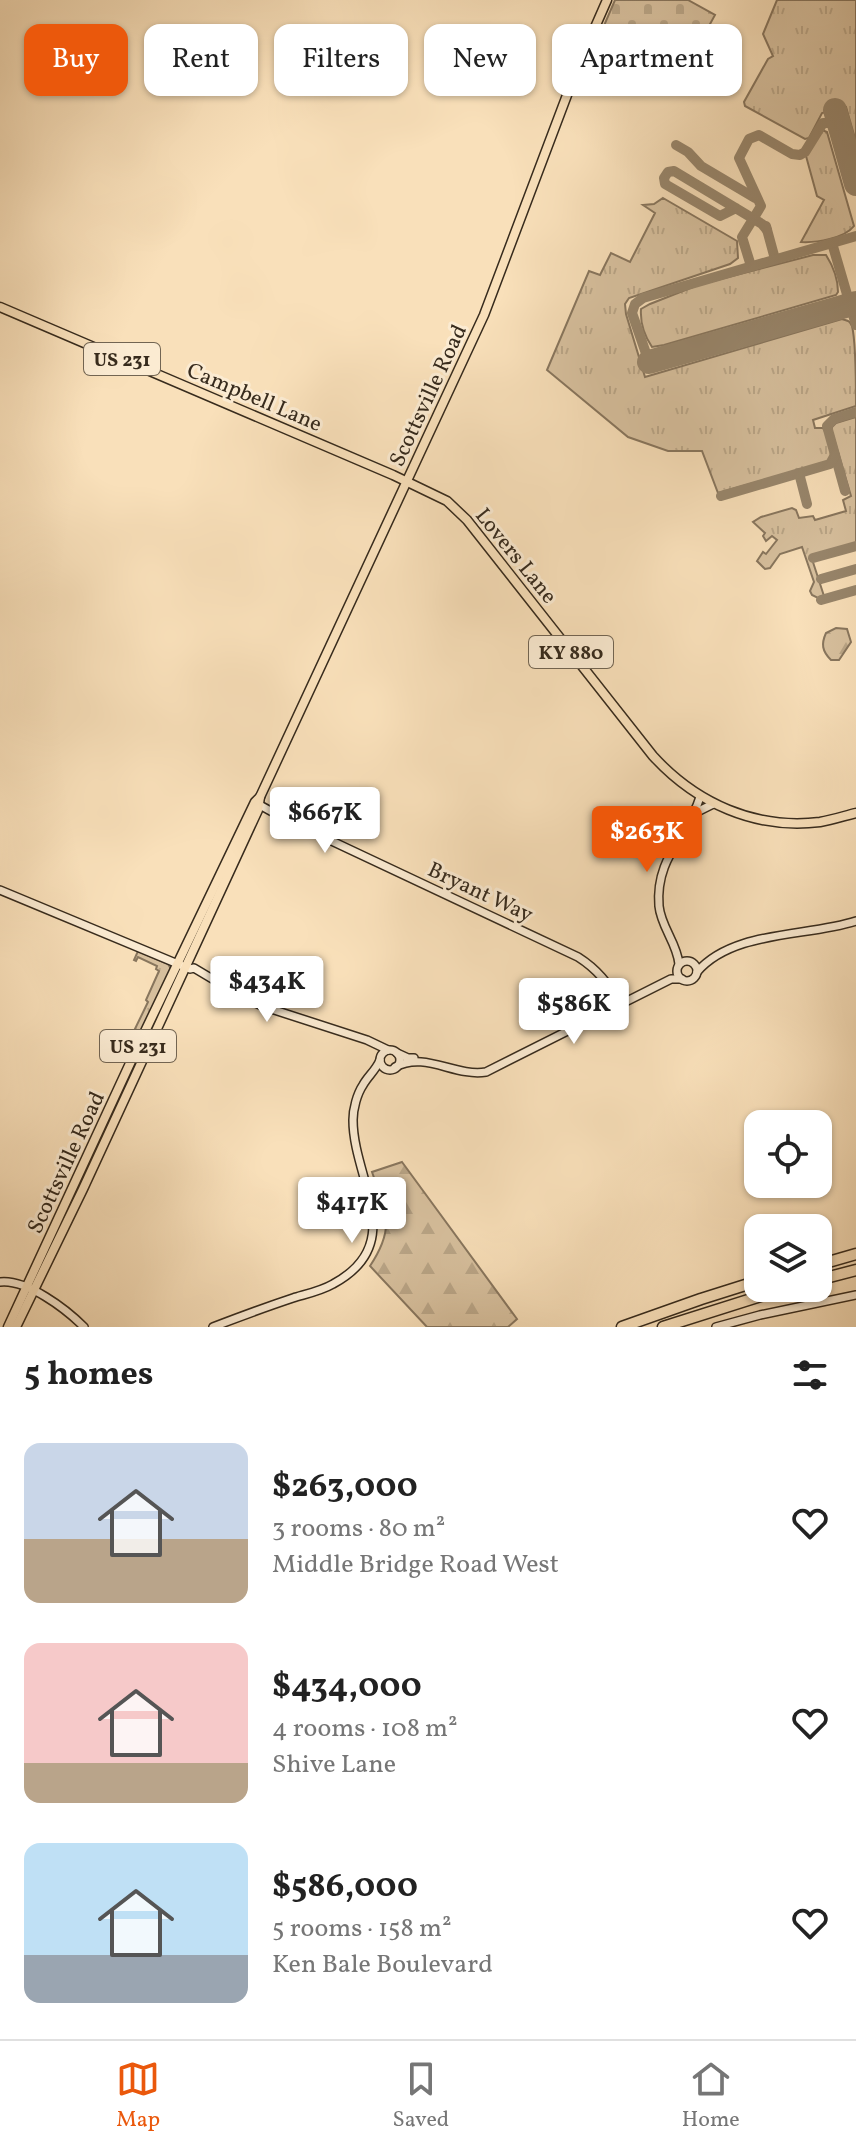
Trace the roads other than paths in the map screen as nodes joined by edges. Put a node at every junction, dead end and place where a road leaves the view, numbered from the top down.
1 (607, 0) edge
2 (0, 307) edge
3 (407, 482) junction
4 (700, 797) junction
5 (713, 804) junction
6 (259, 805) junction
7 (695, 813) junction
8 (856, 813) edge
9 (0, 890) edge
10 (856, 921) edge
11 (673, 943) junction
12 (690, 961) junction
13 (705, 963) junction
14 (185, 966) junction
15 (679, 966) junction
16 (697, 972) junction
17 (671, 979) junction
18 (682, 979) junction
19 (620, 1005) junction
20 (369, 1042) junction
21 (388, 1050) junction
22 (397, 1053) junction
23 (380, 1059) junction
24 (393, 1068) junction
25 (470, 1072) junction
26 (359, 1093) junction
27 (856, 1254) edge
28 (832, 1261) edge
29 (856, 1270) edge
30 (832, 1276) edge
31 (0, 1282) edge
32 (744, 1285) edge
33 (30, 1290) junction
34 (856, 1295) edge
35 (744, 1301) edge
36 (8, 1327) edge
37 (16, 1327) edge
38 (84, 1327) edge
39 (213, 1327) edge
40 (622, 1327) edge
41 (663, 1327) edge
42 (716, 1327) edge

1 - 3 main road, Scottsville Road
2 - 3 main road, Campbell Lane / US 231
3 - 4 main road, Lovers Lane / KY 880
3 - 6 main road, Scottsville Road / US 231
4 - 5 main road, Lovers Lane / KY 880
4 - 7 main road
5 - 7 main road
5 - 8 main road, Lovers Lane / KY 880
6 - 14 main road, Scottsville Road / US 231
6 - 19 main road, Bryant Way
7 - 11 main road
9 - 14 main road
10 - 13 main road
11 - 12 main road
11 - 15 main road
12 - 13 main road
12 - 15 main road
12 - 16 main road
13 - 16 main road
14 - 20 main road
14 - 33 main road, Scottsville Road / US 231
15 - 17 main road
15 - 18 main road
16 - 18 main road
17 - 18 main road
17 - 19 main road
19 - 25 main road
20 - 21 main road
20 - 23 main road
21 - 22 main road
21 - 23 main road
22 - 24 main road
22 - 25 main road
23 - 24 main road
23 - 26 main road
24 - 25 main road
24 - 26 main road
26 - 39 main road
27 - 28 highway
29 - 30 highway
31 - 33 main road
32 - 40 highway
33 - 36 main road, Scottsville Road / US 231
33 - 37 main road, Scottsville Road / US 231
33 - 38 main road
34 - 42 main road
35 - 41 highway

